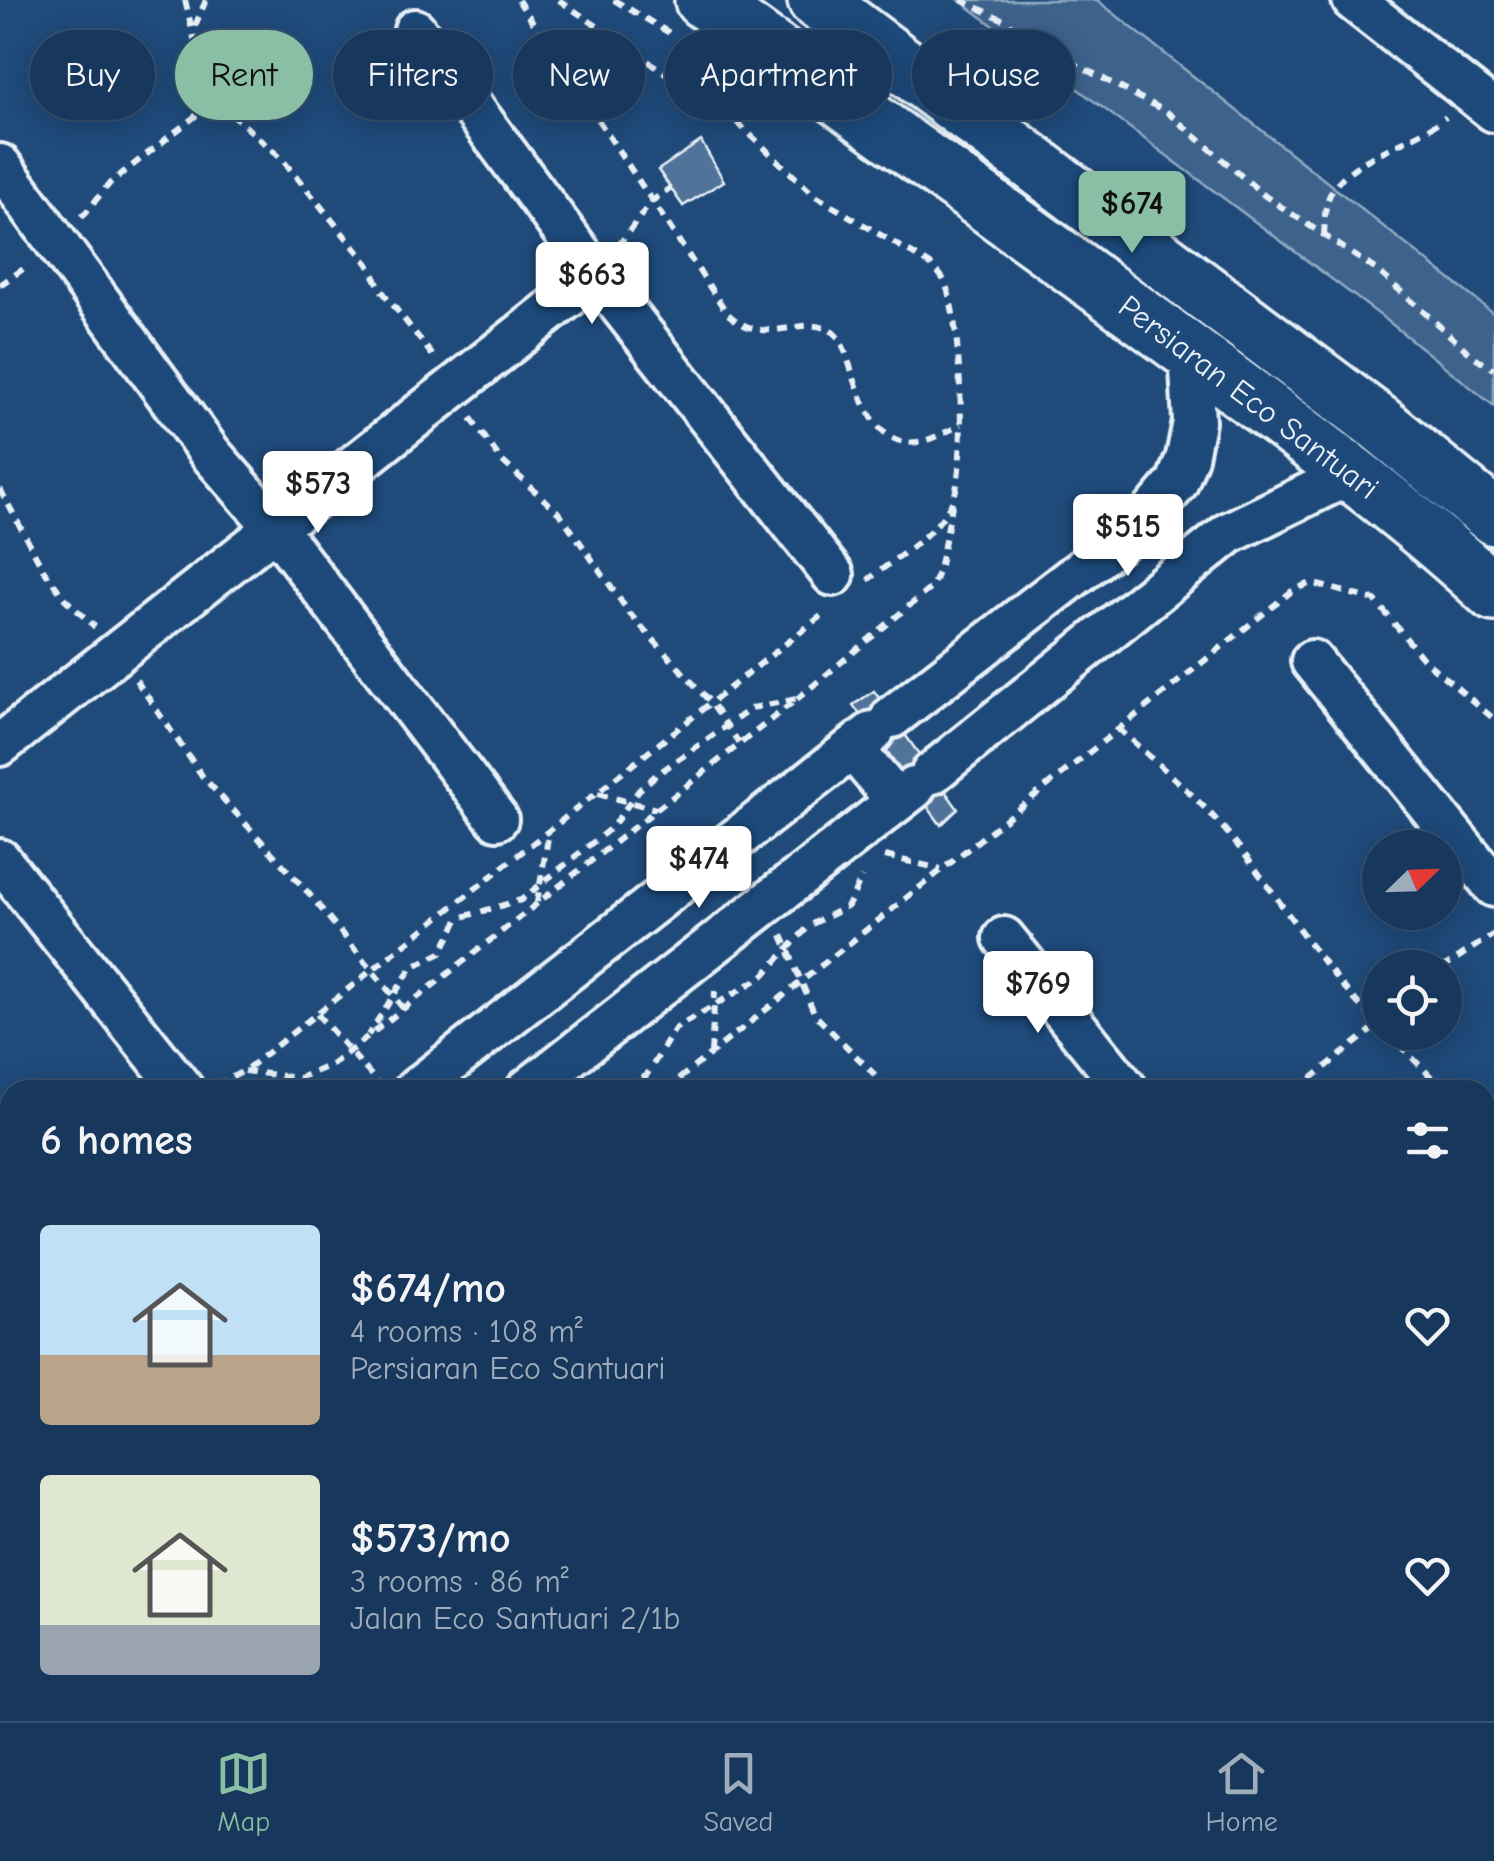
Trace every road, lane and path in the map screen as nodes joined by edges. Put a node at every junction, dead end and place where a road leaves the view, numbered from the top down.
1 (206, 0) edge
2 (518, 0) edge
3 (559, 0) edge
4 (703, 0) edge
5 (816, 0) edge
6 (961, 0) edge
7 (1353, 0) edge
8 (195, 30) edge
9 (1491, 100) edge
10 (190, 120) edge
11 (481, 120) edge
12 (0, 165) edge
13 (670, 188) dead end
14 (652, 201) junction
15 (1324, 235) junction
16 (57, 247) junction
17 (596, 275) junction
18 (0, 285) edge
19 (1190, 352) junction
20 (1494, 369) edge
21 (961, 425) junction
22 (1352, 473) junction
23 (0, 489) edge
24 (954, 499) junction
25 (1494, 517) edge
26 (1144, 522) junction
27 (274, 526) junction
28 (1184, 571) junction
29 (844, 587) junction
30 (1494, 593) edge
31 (116, 654) junction
32 (1312, 660) dead end
33 (797, 699) junction
34 (1494, 719) edge
35 (1118, 728) junction
36 (872, 732) junction
37 (0, 746) edge
38 (914, 787) junction
39 (597, 793) junction
40 (630, 802) junction
41 (656, 809) junction
42 (497, 819) dead end
43 (549, 830) junction
44 (884, 856) dead end
45 (0, 860) edge
46 (941, 870) junction
47 (540, 884) junction
48 (1494, 886) edge
49 (537, 902) junction
50 (780, 929) dead end
51 (1494, 934) edge
52 (1004, 938) dead end
53 (1462, 955) edge
54 (371, 970) junction
55 (715, 980) dead end
56 (800, 983) junction
57 (394, 997) junction
58 (1362, 1005) edge
59 (403, 1008) junction
60 (317, 1014) junction
61 (368, 1036) junction
62 (1362, 1038) edge
63 (1405, 1050) edge
64 (349, 1051) junction
65 (710, 1054) junction
66 (244, 1071) junction
67 (175, 1080) edge
68 (226, 1080) edge
69 (375, 1080) edge
70 (428, 1080) edge
71 (540, 1080) edge
72 (678, 1080) edge
73 (880, 1080) edge
74 (1119, 1080) edge
75 (1310, 1080) edge
76 (1434, 1080) edge

1 - 8 path
2 - 14 path
3 - 21 path
4 - 19 street, Persiaran Eco Santuari
5 - 25 street, Persiaran Eco Santuari
6 - 15 path
7 - 9 street
9 - 15 path
10 - 16 path
11 - 17 street
12 - 16 street
13 - 14 path
14 - 17 path
14 - 21 path
15 - 20 path
16 - 18 path
16 - 27 street
17 - 27 street
17 - 29 street
19 - 22 street, Persiaran Eco Santuari
19 - 26 street
21 - 24 path
22 - 28 street
22 - 30 street, Persiaran Eco Santuari
23 - 31 path
24 - 29 path
24 - 33 path
26 - 28 street
26 - 36 street
27 - 31 street
27 - 42 street
28 - 38 street
29 - 39 path
31 - 37 street
31 - 54 path
32 - 48 street
33 - 40 path
33 - 41 path
34 - 35 path
35 - 46 path
35 - 58 path
36 - 38 street
36 - 70 street
38 - 71 street
39 - 40 path
39 - 43 path
40 - 41 path
40 - 47 path
41 - 49 path
43 - 47 path
43 - 54 path
44 - 46 path
45 - 67 street
46 - 56 path
47 - 49 path
47 - 57 path
49 - 59 path
50 - 56 path
51 - 53 path
52 - 74 street
54 - 57 path
54 - 60 path
55 - 65 path
56 - 65 path
56 - 73 path
57 - 59 path
57 - 61 path
59 - 61 path
60 - 64 path
60 - 66 path
61 - 64 path
62 - 75 path
63 - 76 path
64 - 66 path
64 - 69 path
65 - 72 path
66 - 68 path

